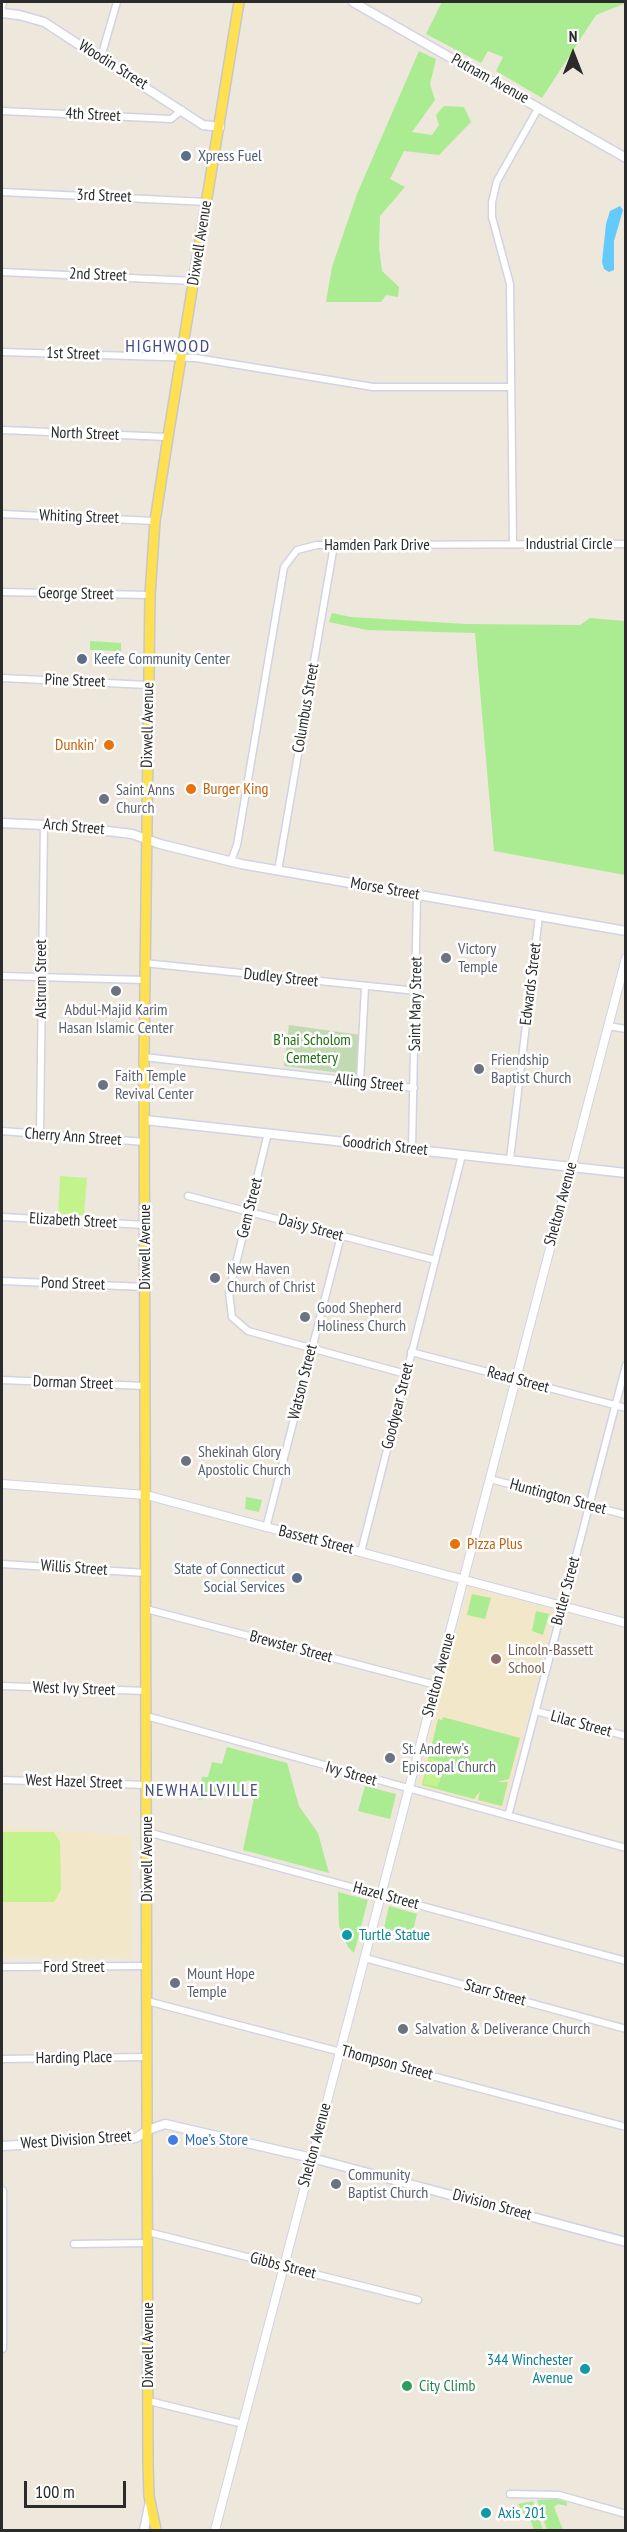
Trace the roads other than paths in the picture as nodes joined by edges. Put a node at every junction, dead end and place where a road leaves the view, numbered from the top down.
1 (3, 2) edge
2 (117, 2) edge
3 (239, 2) edge
4 (353, 2) edge
5 (2, 8) edge
6 (2, 13) edge
7 (101, 57) junction
8 (539, 107) junction
9 (182, 110) junction
10 (2, 111) edge
11 (220, 127) junction
12 (626, 158) edge
13 (2, 192) edge
14 (207, 202) junction
15 (2, 272) edge
16 (194, 281) junction
17 (2, 352) edge
18 (181, 358) junction
19 (510, 387) junction
20 (2, 430) edge
21 (168, 437) junction
22 (2, 514) edge
23 (155, 521) junction
24 (513, 544) junction
25 (626, 544) edge
26 (334, 545) junction
27 (2, 592) edge
28 (150, 595) junction
29 (2, 678) edge
30 (148, 684) junction
31 (2, 823) edge
32 (44, 824) junction
33 (146, 839) junction
34 (231, 861) junction
35 (278, 871) junction
36 (417, 895) junction
37 (539, 916) junction
38 (626, 931) edge
39 (626, 958) edge
40 (144, 963) junction
41 (2, 976) edge
42 (41, 978) junction
43 (144, 980) junction
44 (365, 987) junction
45 (417, 991) junction
46 (608, 1026) junction
47 (626, 1029) edge
48 (144, 1057) junction
49 (360, 1082) junction
50 (414, 1088) junction
51 (145, 1120) junction
52 (2, 1131) edge
53 (268, 1133) junction
54 (40, 1134) junction
55 (145, 1142) junction
56 (412, 1149) junction
57 (462, 1155) junction
58 (510, 1159) junction
59 (571, 1167) junction
60 (626, 1173) edge
61 (188, 1196) dead end
62 (250, 1211) junction
63 (2, 1217) edge
64 (145, 1225) junction
65 (341, 1236) junction
66 (435, 1260) junction
67 (2, 1281) edge
68 (146, 1287) junction
69 (312, 1350) junction
70 (411, 1352) junction
71 (626, 1365) edge
72 (406, 1374) junction
73 (516, 1379) junction
74 (2, 1380) edge
75 (145, 1386) junction
76 (615, 1405) junction
77 (626, 1408) edge
78 (490, 1479) junction
79 (2, 1484) edge
80 (146, 1495) junction
81 (589, 1506) junction
82 (626, 1515) edge
83 (266, 1528) junction
84 (361, 1552) junction
85 (2, 1564) edge
86 (146, 1573) junction
87 (464, 1579) junction
88 (562, 1605) junction
89 (146, 1609) junction
90 (626, 1623) edge
91 (436, 1685) junction
92 (2, 1686) edge
93 (147, 1691) junction
94 (536, 1711) junction
95 (146, 1716) junction
96 (626, 1736) edge
97 (2, 1780) edge
98 (147, 1785) junction
99 (409, 1790) junction
100 (508, 1816) junction
101 (147, 1832) junction
102 (626, 1848) edge
103 (381, 1895) junction
104 (364, 1958) junction
105 (626, 1961) edge
106 (147, 1966) junction
107 (2, 1967) edge
108 (147, 2001) junction
109 (626, 2029) edge
110 (340, 2051) junction
111 (147, 2057) junction
112 (2, 2059) edge
113 (626, 2127) edge
114 (148, 2130) junction
115 (2, 2145) edge
116 (312, 2158) junction
117 (2, 2191) edge
118 (148, 2232) junction
119 (625, 2241) edge
120 (148, 2243) junction
121 (74, 2244) dead end
122 (284, 2266) junction
123 (418, 2300) dead end
124 (2, 2348) edge
125 (149, 2401) junction
126 (243, 2424) junction
127 (510, 2494) dead end
128 (150, 2500) junction
129 (626, 2514) edge
130 (144, 2530) edge
131 (156, 2530) edge
132 (215, 2530) edge

1 - 5 street
2 - 7 street
3 - 11 main road, Dixwell Avenue
4 - 8 main road, Putnam Avenue
6 - 7 main road, Woodin Street
7 - 9 main road, Woodin Street
8 - 12 main road, Putnam Avenue
8 - 19 street
9 - 10 street, 4th Street
9 - 11 main road, Woodin Street
11 - 14 main road, Dixwell Avenue
13 - 14 street, 3rd Street
14 - 16 main road, Dixwell Avenue
15 - 16 street, 2nd Street
16 - 18 main road, Dixwell Avenue
17 - 18 street, 1st Street
18 - 19 street
18 - 21 main road, Dixwell Avenue
19 - 24 street
20 - 21 street, North Street
21 - 23 main road, Dixwell Avenue
22 - 23 street, Whiting Street
23 - 28 main road, Dixwell Avenue
24 - 25 street, Industrial Circle
24 - 26 street, Hamden Park Drive
26 - 34 street, Hamden Park Drive
26 - 35 street, Columbus Street
27 - 28 street, George Street
28 - 30 main road, Dixwell Avenue
29 - 30 street, Pine Street
30 - 33 main road, Dixwell Avenue
31 - 32 main road, Arch Street
32 - 33 main road, Arch Street
32 - 42 street, Alstrum Street
33 - 34 main road, Morse Street
33 - 40 main road, Dixwell Avenue
34 - 35 main road, Morse Street
35 - 36 main road, Morse Street
36 - 37 main road, Morse Street
36 - 45 street, Saint Mary Street
37 - 38 main road, Morse Street
37 - 58 street, Edwards Street
39 - 46 street, Shelton Avenue
40 - 43 main road, Dixwell Avenue
40 - 44 street, Dudley Street
41 - 42 street
42 - 43 street
42 - 54 street, Alstrum Street
43 - 48 main road, Dixwell Avenue
44 - 45 street, Dudley Street
44 - 49 street
45 - 50 street, Saint Mary Street
46 - 47 street
46 - 59 street, Shelton Avenue
48 - 49 street, Alling Street
48 - 51 main road, Dixwell Avenue
49 - 50 street, Alling Street
50 - 56 street, Saint Mary Street
51 - 53 main road, Goodrich Street
51 - 55 main road, Dixwell Avenue
52 - 54 street, Cherry Ann Street
53 - 56 main road, Goodrich Street
53 - 62 street, Gem Street
54 - 55 street, Cherry Ann Street
55 - 64 main road, Dixwell Avenue
56 - 57 main road, Goodrich Street
57 - 58 main road, Goodrich Street
57 - 66 street, Goodyear Street
58 - 59 main road, Goodrich Street
59 - 60 main road, Goodrich Street
59 - 73 street, Shelton Avenue
61 - 62 street, Daisy Street
62 - 65 street, Daisy Street
62 - 69 street, Gem Street
63 - 64 street, Elizabeth Street
64 - 68 main road, Dixwell Avenue
65 - 66 street, Daisy Street
65 - 69 street, Watson Street
66 - 70 street, Goodyear Street
67 - 68 street, Pond Street
68 - 75 main road, Dixwell Avenue
69 - 72 street
69 - 83 street, Watson Street
70 - 72 street, Goodyear Street
70 - 73 street, Read Street
71 - 76 street, Butler Street
72 - 84 street, Goodyear Street
73 - 76 street, Read Street
73 - 78 street, Shelton Avenue
74 - 75 street, Dorman Street
75 - 80 main road, Dixwell Avenue
76 - 77 street, Read Street
76 - 81 street, Butler Street
78 - 81 street, Huntington Street
78 - 87 street, Shelton Avenue
79 - 80 street, Bassett Street
80 - 83 street, Bassett Street
80 - 86 main road, Dixwell Avenue
81 - 82 street, Huntington Street
81 - 88 street, Butler Street
83 - 84 street, Bassett Street
84 - 87 street, Bassett Street
85 - 86 street, Willis Street
86 - 89 main road, Dixwell Avenue
87 - 88 street, Bassett Street
87 - 91 street, Shelton Avenue
88 - 90 street, Bassett Street
88 - 94 street, Butler Street
89 - 91 street, Brewster Street
89 - 93 main road, Dixwell Avenue
91 - 99 street, Shelton Avenue
92 - 93 street, West Ivy Street
93 - 95 main road, Dixwell Avenue
94 - 96 street, Lilac Street
94 - 100 street, Butler Street
95 - 98 main road, Dixwell Avenue
95 - 99 street, Ivy Street
97 - 98 street, West Hazel Street
98 - 101 main road, Dixwell Avenue
99 - 100 street, Ivy Street
99 - 103 street, Shelton Avenue
100 - 102 street, Ivy Street
101 - 103 street, Hazel Street
101 - 106 main road, Dixwell Avenue
103 - 104 street, Shelton Avenue
103 - 105 street, Hazel Street
104 - 109 street, Starr Street
104 - 110 street, Shelton Avenue
106 - 107 street, Ford Street
106 - 108 main road, Dixwell Avenue
108 - 110 street, Thompson Street
108 - 111 main road, Dixwell Avenue
110 - 113 street, Thompson Street
110 - 116 street, Shelton Avenue
111 - 112 street, Harding Place
111 - 114 main road, Dixwell Avenue
114 - 115 main road, West Division Street
114 - 116 main road, Division Street
114 - 118 main road, Dixwell Avenue
116 - 119 main road, Division Street
116 - 122 street, Shelton Avenue
117 - 124 main road
118 - 120 main road, Dixwell Avenue
118 - 122 street, Gibbs Street
120 - 121 street
120 - 125 main road, Dixwell Avenue
122 - 123 street, Gibbs Street
122 - 126 street, Shelton Avenue
125 - 126 street
125 - 128 main road, Dixwell Avenue
126 - 132 street, Shelton Avenue
127 - 129 street
128 - 130 main road, Dixwell Avenue
128 - 131 main road, Dixwell Avenue

